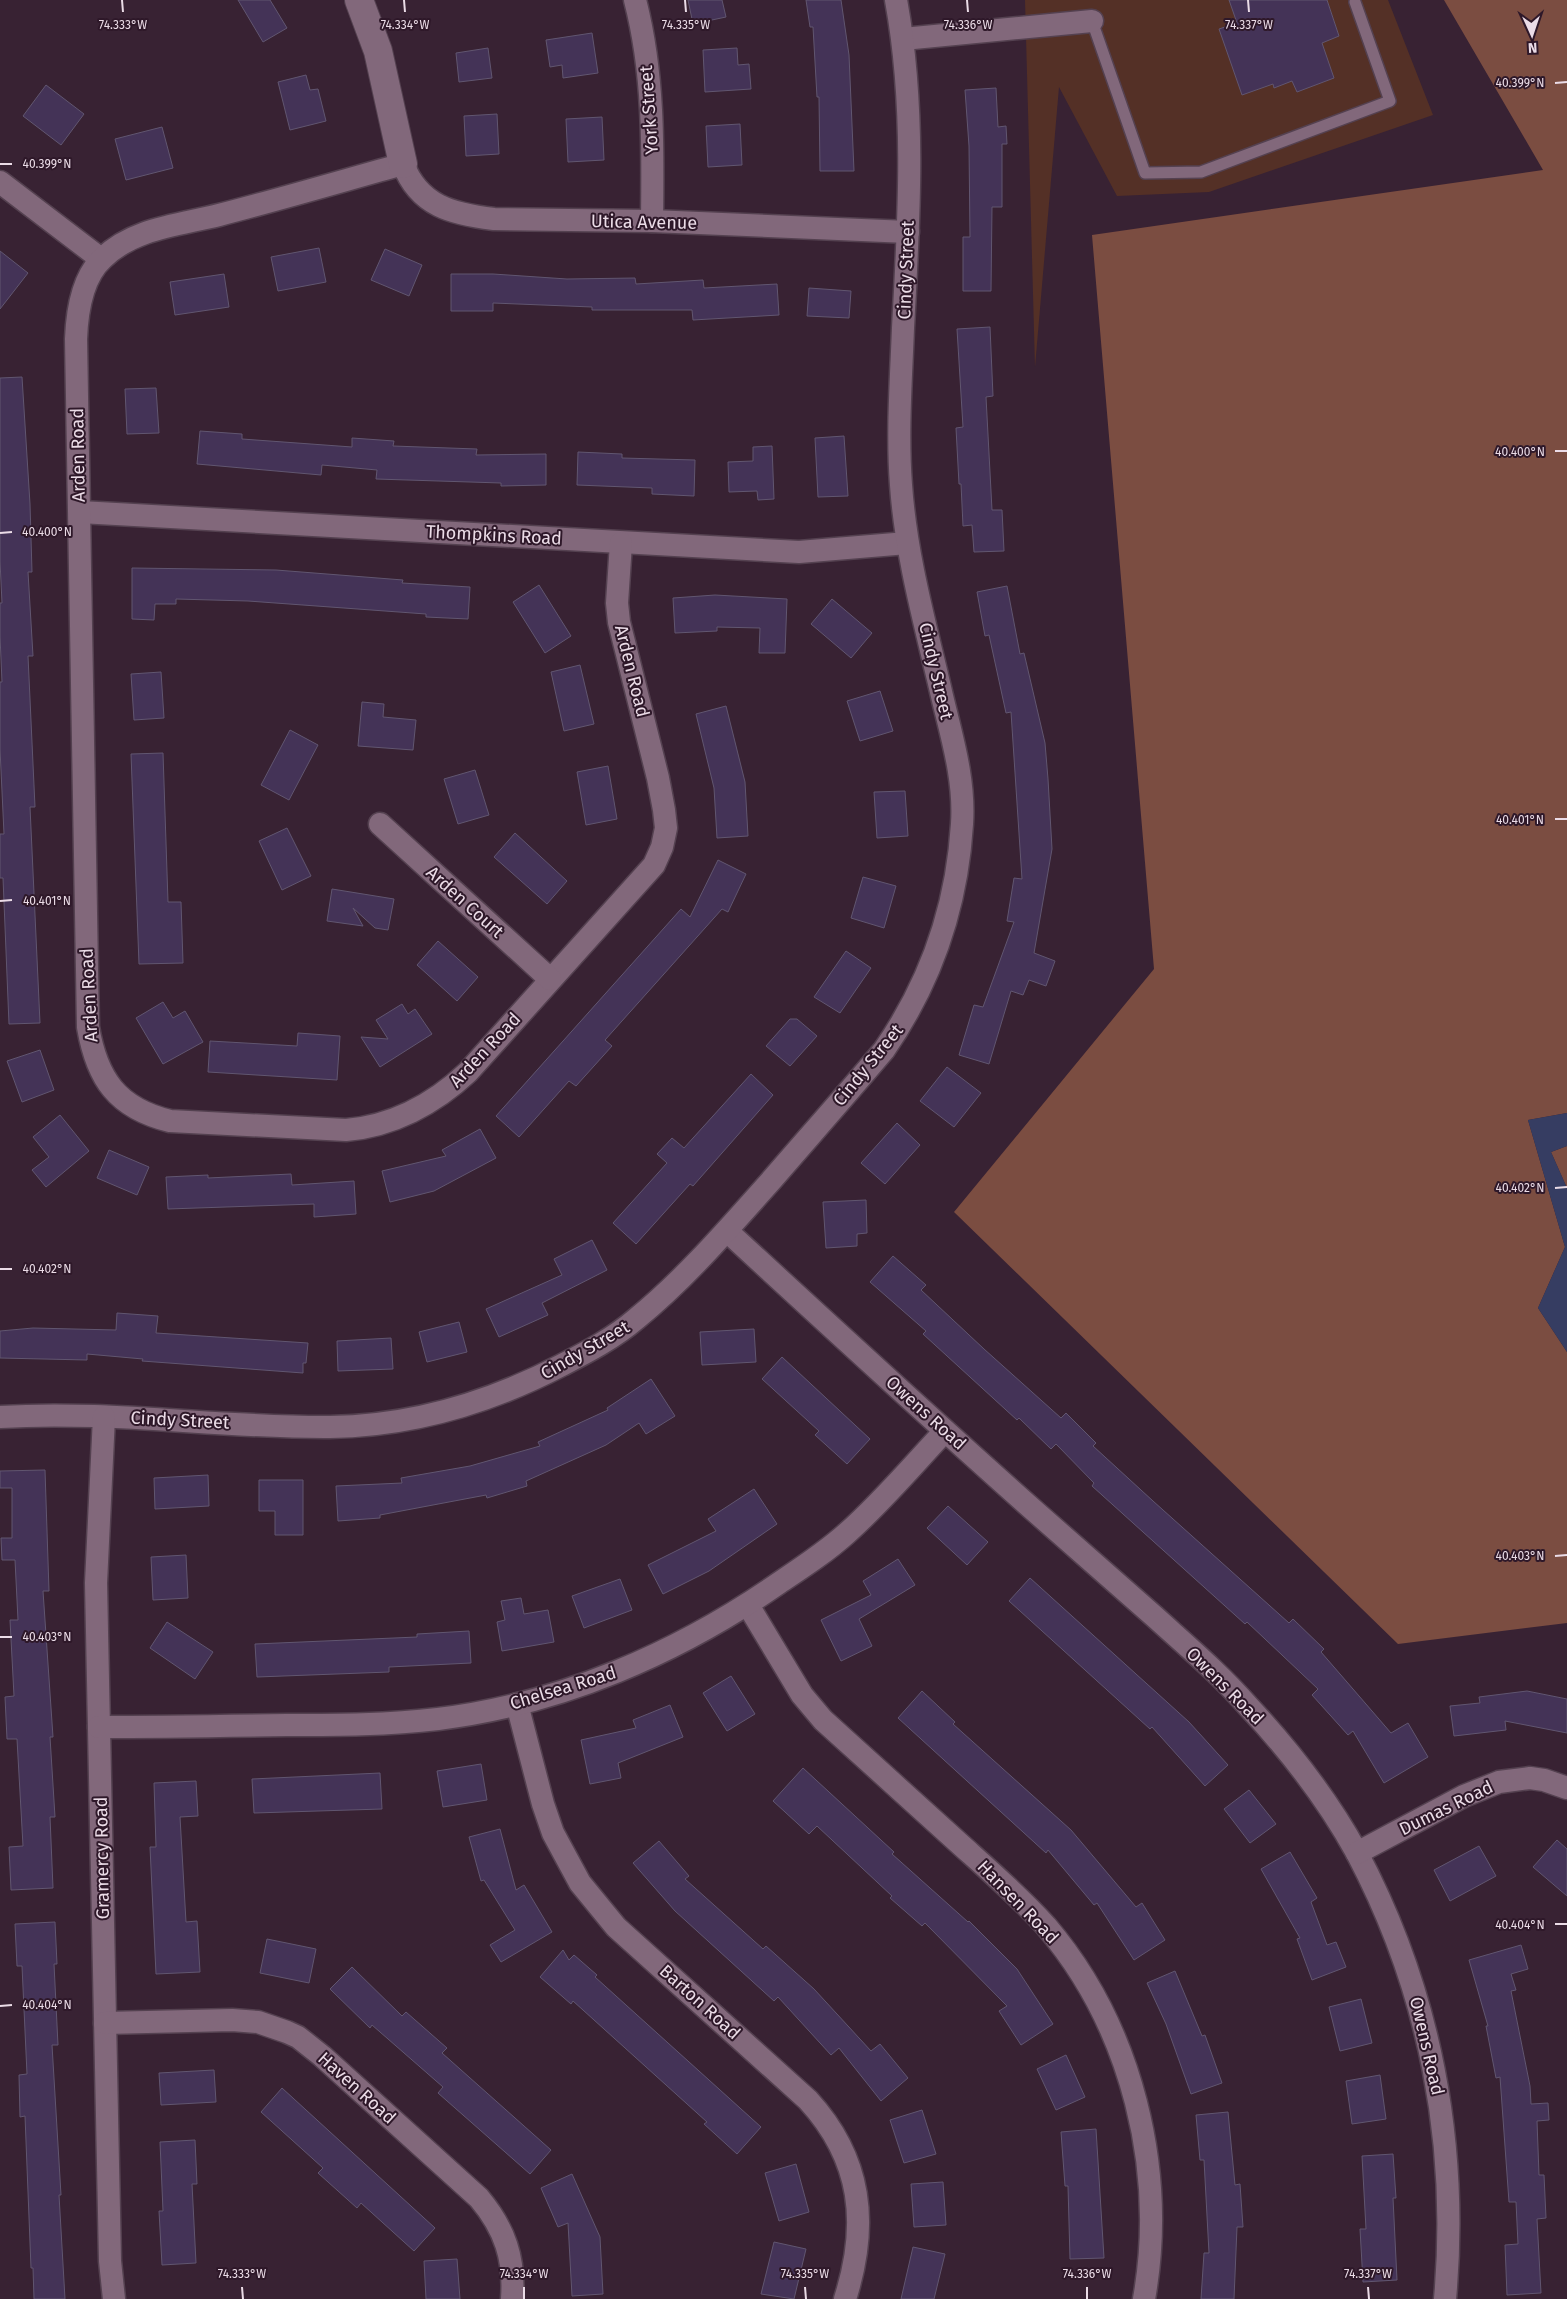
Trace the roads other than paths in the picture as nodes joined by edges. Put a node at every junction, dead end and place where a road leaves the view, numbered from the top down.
1 (359, 0) edge
2 (635, 0) edge
3 (896, 0) edge
4 (1355, 2) dead end
5 (1092, 21) joint
6 (902, 40) junction
7 (403, 164) junction
8 (0, 182) edge
9 (652, 221) junction
10 (908, 232) junction
11 (101, 258) junction
12 (80, 512) junction
13 (622, 543) junction
14 (907, 543) junction
15 (380, 824) dead end
16 (550, 979) junction
17 (726, 1231) junction
18 (0, 1417) edge
19 (104, 1417) junction
20 (945, 1431) junction
21 (748, 1605) junction
22 (516, 1704) junction
23 (99, 1727) junction
24 (1567, 1788) edge
25 (1357, 1853) junction
26 (105, 2023) junction
27 (114, 2299) edge
28 (512, 2299) edge
29 (846, 2299) edge
30 (1144, 2299) edge
31 (1445, 2299) edge

1 - 7 street
2 - 9 street, York Street
3 - 6 street, Cindy Street
4 - 5 lane
5 - 6 street
6 - 10 street, Cindy Street
7 - 9 street, Utica Avenue
7 - 11 street, Arden Road
8 - 11 street
9 - 10 street, Utica Avenue
10 - 14 street, Cindy Street
11 - 12 street, Arden Road
12 - 13 street, Thompkins Road
12 - 16 street, Arden Road
13 - 14 street, Thompkins Road
13 - 16 street, Arden Road
14 - 17 street, Cindy Street
15 - 16 street, Arden Court
17 - 19 street, Cindy Street
17 - 20 street, Owens Road
18 - 19 street, Cindy Street
19 - 23 street, Gramercy Road
20 - 21 street, Chelsea Road
20 - 25 street, Owens Road
21 - 22 street, Chelsea Road
21 - 30 street, Hansen Road
22 - 23 street, Chelsea Road
22 - 29 street, Barton Road
23 - 26 street, Gramercy Road
24 - 25 street, Dumas Road
25 - 31 street, Owens Road
26 - 27 street, Gramercy Road
26 - 28 street, Haven Road

